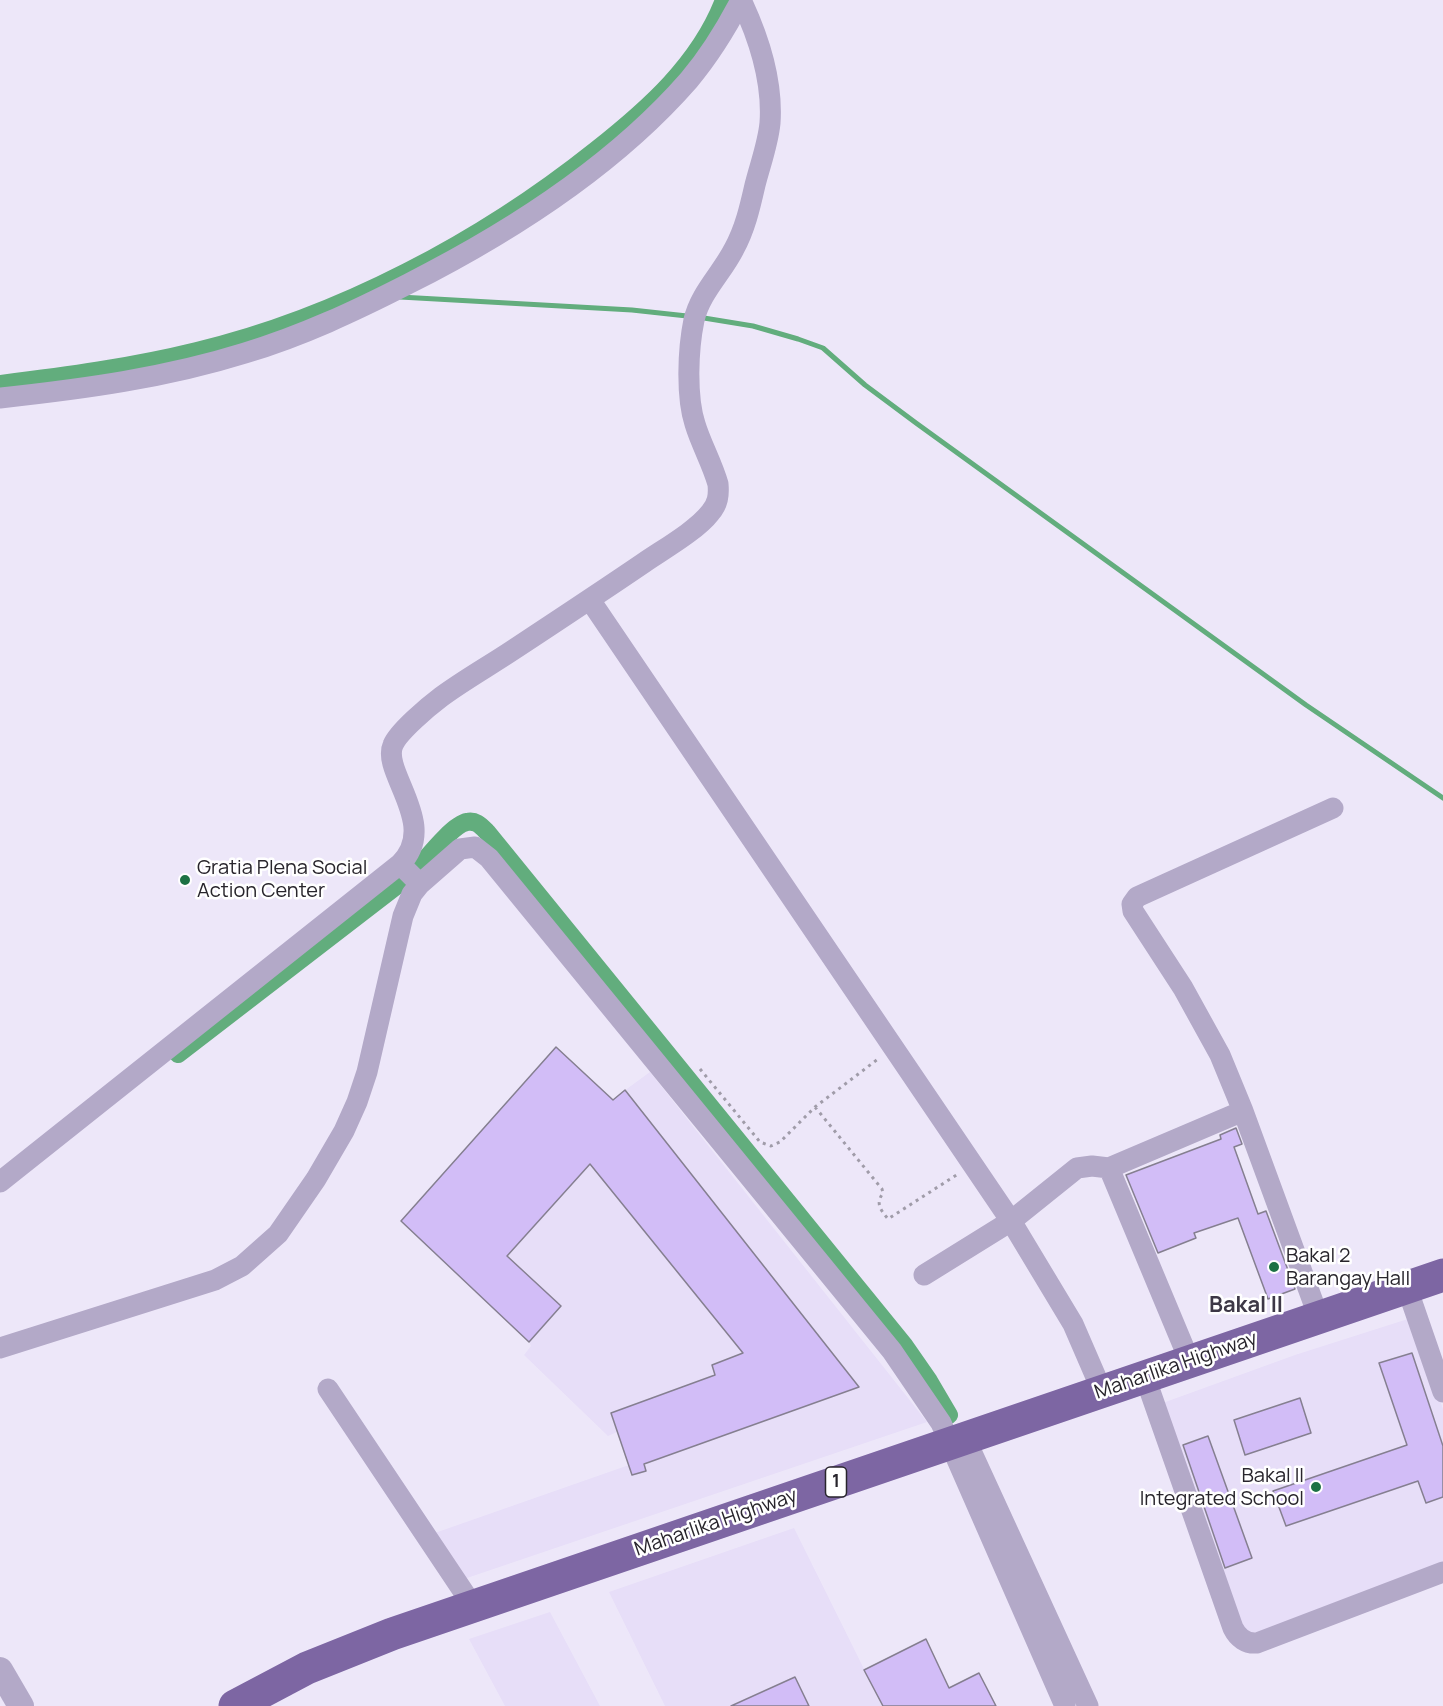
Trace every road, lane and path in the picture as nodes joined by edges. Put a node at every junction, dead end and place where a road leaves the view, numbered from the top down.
1 (741, 0) edge
2 (0, 398) edge
3 (590, 600) junction
4 (1333, 808) dead end
5 (400, 864) junction
6 (420, 884) junction
7 (893, 1047) junction
8 (700, 1069) dead end
9 (815, 1107) junction
10 (1243, 1111) junction
11 (973, 1165) junction
12 (1109, 1168) junction
13 (0, 1182) edge
14 (1011, 1221) junction
15 (924, 1275) dead end
16 (1443, 1275) edge
17 (1407, 1288) junction
18 (1319, 1318) junction
19 (0, 1348) edge
20 (1190, 1362) junction
21 (1145, 1377) junction
22 (328, 1389) dead end
23 (1102, 1391) junction
24 (1443, 1392) edge
25 (958, 1441) junction
26 (1443, 1572) edge
27 (473, 1606) junction
28 (0, 1670) edge
29 (21, 1706) edge
30 (235, 1706) edge
31 (1065, 1706) edge
32 (1088, 1706) edge

1 - 2 street
1 - 3 street
3 - 5 street
3 - 7 street
4 - 10 street
5 - 6 street
5 - 13 street
6 - 19 street
6 - 25 street
7 - 9 path
7 - 11 street
8 - 9 path
9 - 11 path
10 - 12 street
10 - 18 street
11 - 14 street
12 - 14 street
12 - 20 street
14 - 15 street
14 - 23 street
16 - 17 highway, Maharlika Highway / 1
17 - 18 highway, Maharlika Highway / 1
17 - 24 street
18 - 20 highway, Maharlika Highway / 1
20 - 21 highway, Maharlika Highway / 1
21 - 23 highway, Maharlika Highway / 1
21 - 26 street
22 - 27 street
23 - 25 highway, Maharlika Highway / 1
25 - 27 highway, Maharlika Highway / 1
25 - 31 street
25 - 32 street
27 - 30 highway, Maharlika Highway / 1
28 - 29 street

